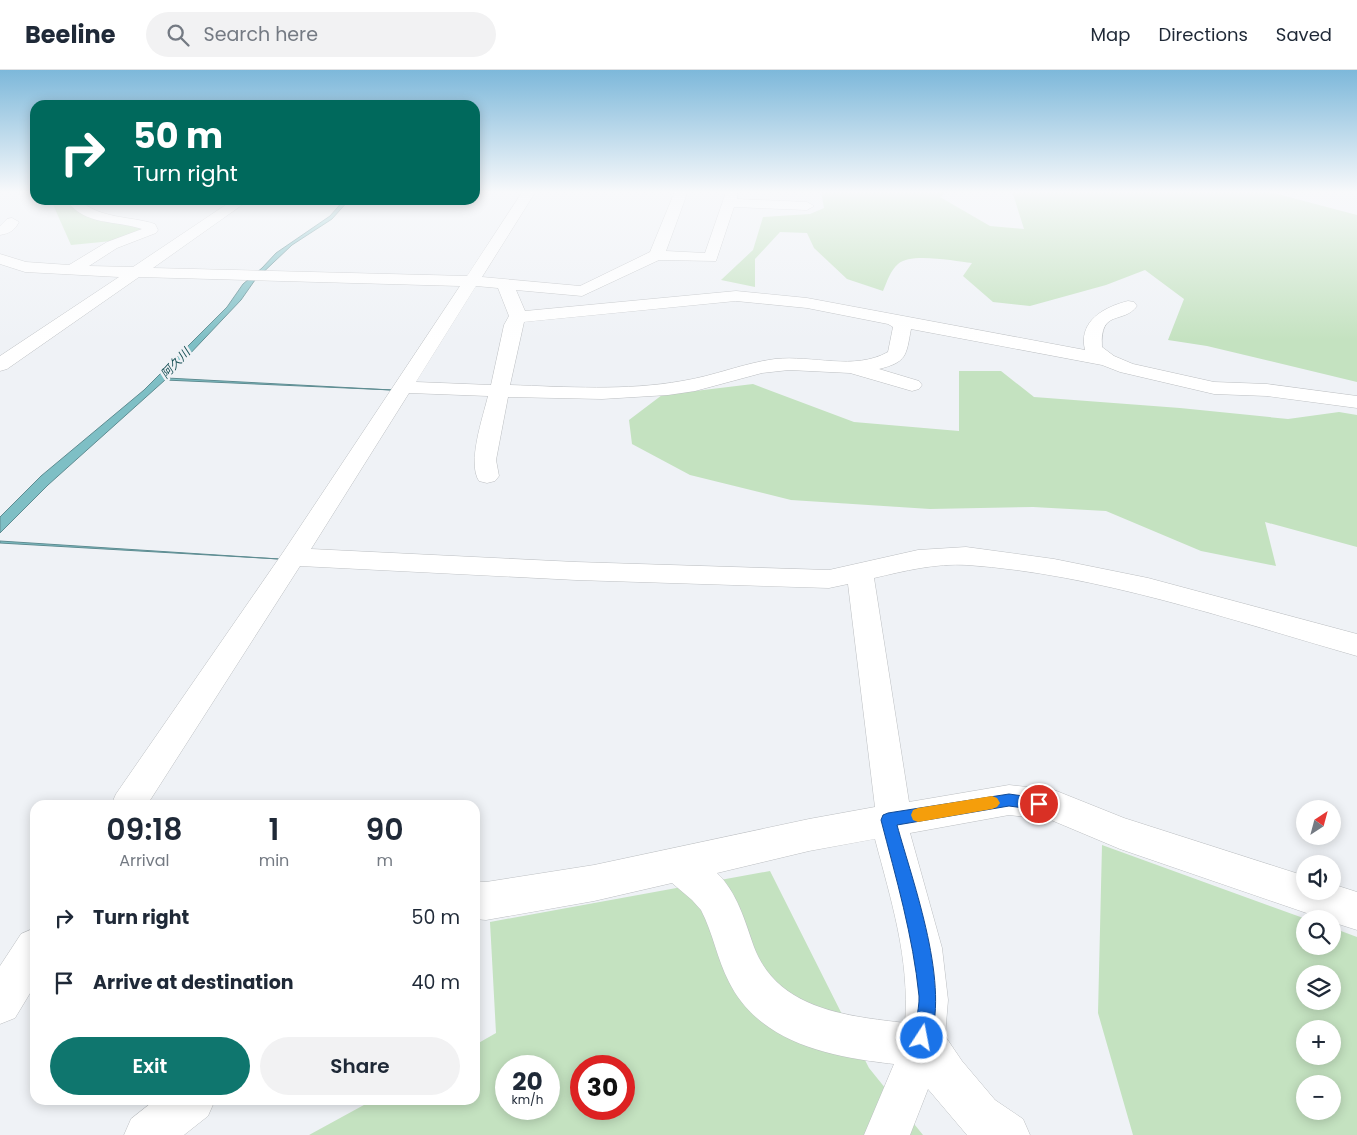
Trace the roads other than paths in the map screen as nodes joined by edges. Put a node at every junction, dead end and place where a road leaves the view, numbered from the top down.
1 (126, 241) edge
2 (181, 241) edge
3 (498, 241) edge
4 (663, 241) edge
5 (716, 241) edge
6 (657, 255) junction
7 (2, 261) edge
8 (74, 269) junction
9 (136, 271) junction
10 (471, 283) junction
11 (505, 284) junction
12 (1128, 306) dead end
13 (518, 316) junction
14 (901, 322) junction
15 (1106, 360) junction
16 (851, 366) junction
17 (5, 370) edge
18 (912, 385) dead end
19 (403, 387) junction
20 (500, 390) junction
21 (1357, 402) edge
22 (486, 476) dead end
23 (293, 557) junction
24 (860, 573) junction
25 (1357, 645) edge
26 (131, 800) edge
27 (891, 819) junction
28 (676, 865) junction
29 (480, 903) edge
30 (1357, 911) edge
31 (30, 956) edge
32 (0, 1003) edge
33 (921, 1042) junction
34 (186, 1105) edge
35 (147, 1135) edge
36 (887, 1135) edge
37 (1006, 1135) edge

1 - 8 street
2 - 9 street
3 - 10 street
4 - 6 street
5 - 6 street
6 - 11 street
7 - 8 street
8 - 9 street
9 - 10 street
9 - 17 street
10 - 11 street
10 - 19 street
11 - 13 street
12 - 15 street
13 - 14 street
13 - 20 street
14 - 15 street
14 - 16 street
15 - 21 street
16 - 18 street
16 - 20 street
19 - 20 street
19 - 23 street
20 - 22 street
23 - 24 street
23 - 26 street
24 - 25 street
24 - 27 street
27 - 28 street
27 - 30 street
27 - 33 street
28 - 29 street
28 - 33 street
31 - 32 street
33 - 36 street
33 - 37 street
34 - 35 street

